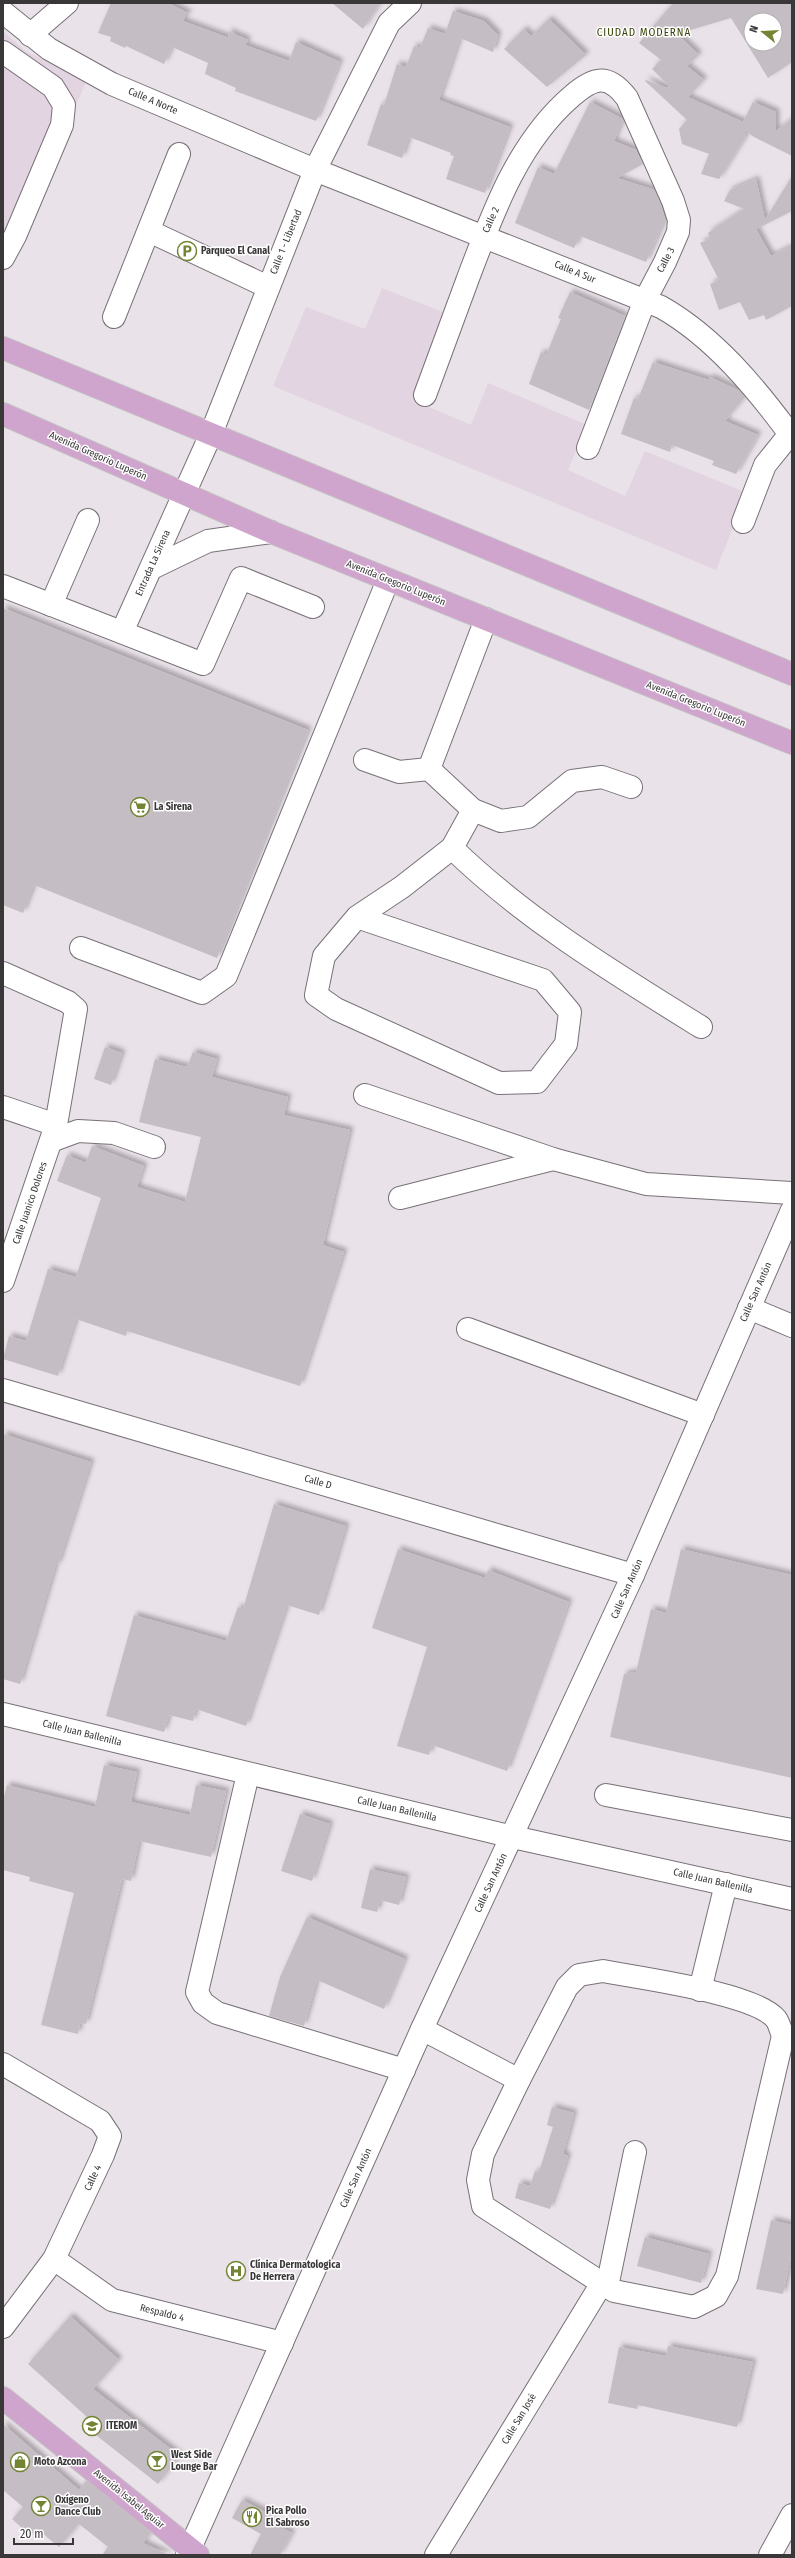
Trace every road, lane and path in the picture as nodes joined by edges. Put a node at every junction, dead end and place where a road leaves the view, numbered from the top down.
1 (67, 3) edge
2 (410, 3) edge
3 (3, 12) edge
4 (30, 35) junction
5 (3, 52) edge
6 (604, 81) joint
7 (179, 154) dead end
8 (315, 170) junction
9 (149, 231) junction
10 (484, 237) junction
11 (3, 258) edge
12 (268, 287) junction
13 (645, 300) junction
14 (114, 317) dead end
15 (3, 348) edge
16 (425, 395) dead end
17 (3, 414) edge
18 (211, 434) junction
19 (791, 436) edge
20 (588, 448) dead end
21 (183, 493) junction
22 (88, 520) dead end
23 (744, 522) dead end
24 (271, 532) junction
25 (152, 568) junction
26 (388, 580) junction
27 (3, 586) edge
28 (52, 605) junction
29 (313, 607) dead end
30 (486, 620) junction
31 (122, 632) junction
32 (792, 674) edge
33 (792, 742) edge
34 (365, 760) dead end
35 (429, 769) junction
36 (631, 787) dead end
37 (473, 810) junction
38 (452, 848) junction
39 (357, 917) junction
40 (81, 948) dead end
41 (3, 973) edge
42 (701, 1027) dead end
43 (365, 1095) dead end
44 (3, 1107) edge
45 (54, 1133) junction
46 (154, 1147) dead end
47 (553, 1159) junction
48 (792, 1193) edge
49 (400, 1198) dead end
50 (792, 1210) edge
51 (3, 1281) edge
52 (749, 1308) junction
53 (792, 1326) edge
54 (468, 1329) dead end
55 (3, 1390) edge
56 (703, 1415) junction
57 (633, 1575) junction
58 (3, 1714) edge
59 (248, 1774) junction
60 (606, 1795) dead end
61 (792, 1830) edge
62 (513, 1837) junction
63 (726, 1884) junction
64 (792, 1899) edge
65 (700, 1990) junction
66 (422, 2029) junction
67 (3, 2064) edge
68 (404, 2070) junction
69 (519, 2080) junction
70 (635, 2152) dead end
71 (54, 2259) junction
72 (608, 2287) junction
73 (3, 2327) edge
74 (282, 2343) junction
75 (3, 2398) edge
76 (792, 2515) edge
77 (192, 2553) edge
78 (436, 2555) edge
79 (452, 2555) edge
80 (770, 2555) edge

1 - 4 street
2 - 8 street, Calle 1 - Libertad
3 - 4 street, Calle A Norte
4 - 8 street, Calle A Norte
5 - 11 street
6 - 10 street, Calle 2
6 - 13 street, Calle 3
7 - 9 street
8 - 10 street, Calle A Sur
8 - 12 street, Calle 1 - Libertad
9 - 12 street
9 - 14 street
10 - 13 street, Calle A Sur
10 - 16 street, Calle 2
12 - 18 street, Calle 1 - Libertad
13 - 19 street, Calle A Sur
13 - 20 street, Calle 3
15 - 18 main road
17 - 21 main road, Avenida Gregorio Luperón
18 - 21 street, Calle 1 - Libertad
18 - 32 main road
19 - 23 street
21 - 24 main road, Avenida Gregorio Luperón
21 - 25 street, Entrada La Sirena
22 - 28 street
24 - 25 street
24 - 26 main road, Avenida Gregorio Luperón
25 - 31 street, Entrada La Sirena
26 - 30 main road, Avenida Gregorio Luperón
26 - 40 street
27 - 28 street
28 - 31 street
29 - 31 street
30 - 33 main road, Avenida Gregorio Luperón
30 - 35 street
34 - 35 street
35 - 37 street
36 - 37 street
37 - 38 street
38 - 39 street
38 - 42 street
39 - 39 street
41 - 45 street, Calle Juanico Dolores
43 - 47 street
44 - 45 street
45 - 46 street
45 - 51 street, Calle Juanico Dolores
47 - 48 street
47 - 49 street
50 - 52 street, Calle San Antón
52 - 53 street
52 - 56 street, Calle San Antón
54 - 56 street
55 - 57 street, Calle D
56 - 57 street, Calle San Antón
57 - 62 street, Calle San Antón
58 - 59 street, Calle Juan Ballenilla
59 - 62 street, Calle Juan Ballenilla
59 - 68 street
60 - 61 street
62 - 63 street, Calle Juan Ballenilla
62 - 66 street, Calle San Antón
63 - 64 street, Calle Juan Ballenilla
63 - 65 street
65 - 69 street
65 - 72 street
66 - 68 street, Calle San Antón
66 - 69 street
67 - 71 street, Calle 4
68 - 74 street, Calle San Antón
69 - 72 street
70 - 72 street
71 - 73 street, Calle 4
71 - 74 street, Respaldo 4
72 - 78 street, Calle San José
72 - 79 street, Calle San José
74 - 77 street, Calle San Antón
75 - 77 main road, Avenida Isabel Aguiar
76 - 80 street

